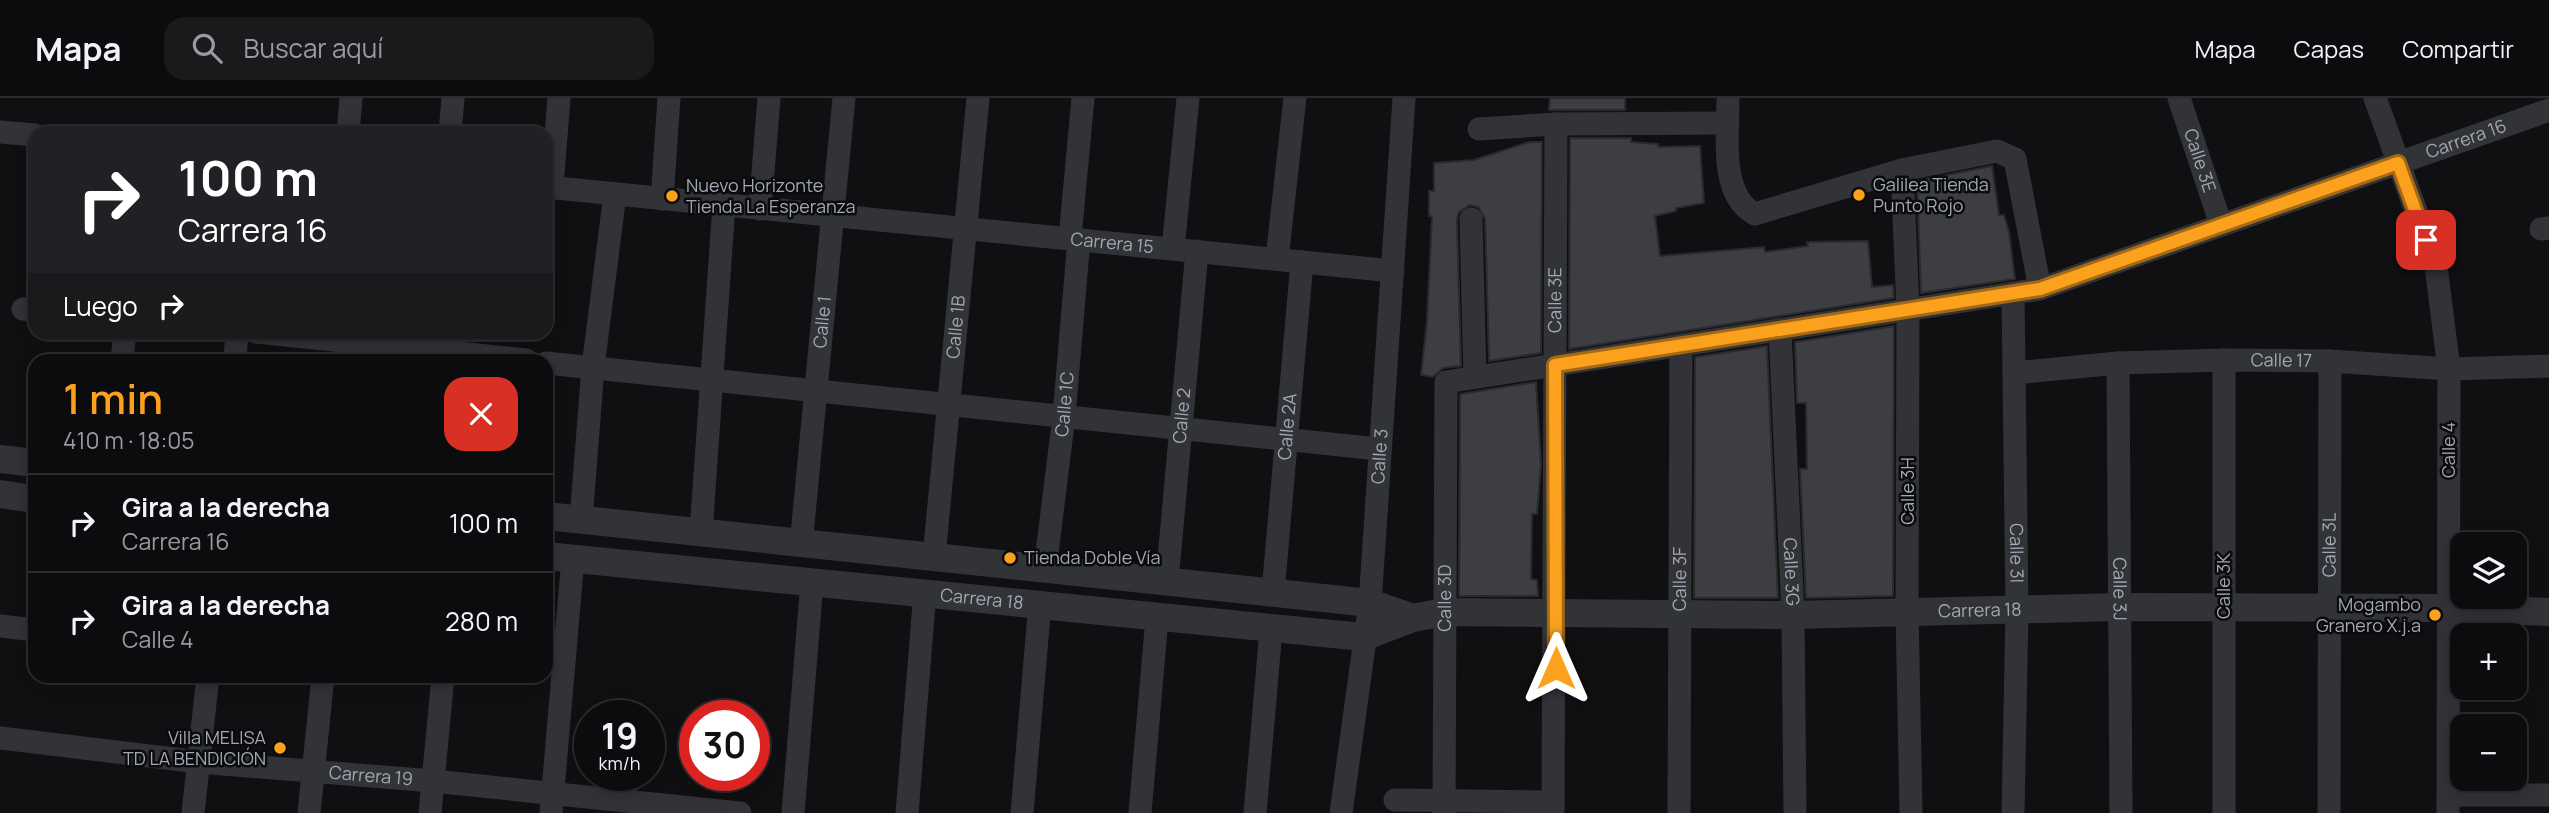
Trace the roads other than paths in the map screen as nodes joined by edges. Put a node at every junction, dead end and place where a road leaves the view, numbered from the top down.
1 (351, 98) edge
2 (453, 98) edge
3 (559, 98) edge
4 (669, 98) edge
5 (769, 98) edge
6 (844, 98) edge
7 (978, 98) edge
8 (1083, 98) edge
9 (1188, 98) edge
10 (1295, 98) edge
11 (1404, 98) edge
12 (1728, 98) edge
13 (2179, 98) edge
14 (2375, 98) edge
15 (2549, 110) edge
16 (1728, 123) junction
17 (1556, 124) junction
18 (349, 126) edge
19 (451, 126) edge
20 (1479, 129) dead end
21 (0, 132) edge
22 (28, 134) edge
23 (553, 151) edge
24 (2398, 163) junction
25 (1902, 170) junction
26 (553, 187) edge
27 (615, 194) junction
28 (662, 199) junction
29 (724, 205) junction
30 (760, 209) junction
31 (833, 216) junction
32 (1471, 219) dead end
33 (2221, 225) junction
34 (967, 229) junction
35 (1074, 239) junction
36 (1173, 249) junction
37 (1197, 251) junction
38 (1277, 259) junction
39 (1302, 262) junction
40 (1393, 271) junction
41 (2040, 289) junction
42 (2013, 294) junction
43 (1908, 309) junction
44 (1780, 330) junction
45 (316, 340) edge
46 (354, 345) edge
47 (1681, 346) junction
48 (473, 349) edge
49 (497, 354) edge
50 (2224, 360) junction
51 (2330, 361) junction
52 (2118, 363) junction
53 (553, 364) edge
54 (1555, 365) junction
55 (2549, 366) edge
56 (593, 368) junction
57 (2449, 369) junction
58 (2014, 373) junction
59 (1475, 377) junction
60 (709, 379) junction
61 (1447, 382) joint
62 (814, 390) junction
63 (948, 404) junction
64 (1064, 416) junction
65 (1180, 428) junction
66 (1287, 439) junction
67 (1379, 449) junction
68 (0, 459) edge
69 (28, 462) edge
70 (0, 494) edge
71 (28, 498) edge
72 (553, 517) edge
73 (581, 520) junction
74 (701, 532) junction
75 (801, 545) junction
76 (559, 557) edge
77 (934, 557) junction
78 (1045, 569) junction
79 (1110, 575) junction
80 (1167, 581) junction
81 (812, 582) junction
82 (925, 592) junction
83 (1273, 592) junction
84 (1040, 603) junction
85 (1370, 603) junction
86 (2119, 607) junction
87 (2224, 608) junction
88 (2329, 608) junction
89 (2449, 608) junction
90 (1907, 610) junction
91 (2017, 610) junction
92 (1678, 611) junction
93 (1106, 612) junction
94 (1444, 612) junction
95 (1556, 612) junction
96 (2549, 612) edge
97 (1793, 615) junction
98 (1157, 618) junction
99 (1413, 618) junction
100 (0, 626) edge
101 (28, 629) edge
102 (1271, 630) junction
103 (1363, 637) junction
104 (207, 683) edge
105 (322, 683) edge
106 (442, 683) edge
107 (0, 738) edge
108 (199, 762) junction
109 (312, 772) junction
110 (433, 782) junction
111 (2549, 795) edge
112 (1395, 800) dead end
113 (552, 803) edge
114 (2449, 804) edge
115 (1444, 806) edge
116 (1553, 807) edge
117 (665, 808) edge
118 (193, 813) edge
119 (309, 813) edge
120 (430, 813) edge
121 (740, 813) edge
122 (793, 813) edge
123 (907, 813) edge
124 (1021, 813) edge
125 (1140, 813) edge
126 (1255, 813) edge
127 (1341, 813) edge
128 (1679, 813) edge
129 (1795, 813) edge
130 (1911, 813) edge
131 (2013, 813) edge
132 (2121, 813) edge
133 (2224, 813) edge
134 (2329, 813) edge

1 - 18 street
2 - 19 street
3 - 23 street
4 - 28 street
5 - 30 street
6 - 31 street, Calle 1
7 - 34 street, Calle 1B
8 - 35 street, Calle 1C
9 - 36 street
10 - 38 street
11 - 40 street, Calle 3
12 - 16 street
13 - 33 street, Calle 3E
14 - 24 street, Calle 4
15 - 24 street, Carrera 16
16 - 17 street
16 - 25 street
17 - 20 street
17 - 54 street, Calle 3E
21 - 22 street
24 - 33 street, Carrera 16
24 - 57 street, Calle 4
25 - 41 street
25 - 43 street, Calle 3H
26 - 27 street, Carrera 15
27 - 28 street, Carrera 15
27 - 56 street
28 - 29 street, Carrera 15
29 - 30 street, Carrera 15
29 - 60 street
30 - 31 street, Carrera 15
31 - 34 street, Carrera 15
31 - 62 street, Calle 1
32 - 59 street
33 - 41 street, Carrera 16
34 - 35 street, Carrera 15
34 - 63 street, Calle 1B
35 - 36 street, Carrera 15
35 - 64 street, Calle 1C
36 - 37 street, Carrera 15
37 - 38 street, Carrera 15
37 - 65 street, Calle 2
38 - 39 street, Carrera 15
39 - 40 street, Carrera 15
39 - 66 street, Calle 2A
40 - 67 street, Calle 3
41 - 42 street, Carrera 16
42 - 43 street, Carrera 16
42 - 58 street, Calle 3I
43 - 44 street, Carrera 16
43 - 90 street, Calle 3H
44 - 47 street, Carrera 16
44 - 97 street, Calle 3G
45 - 46 street
46 - 48 street
47 - 54 street, Carrera 16
47 - 92 street, Calle 3F
48 - 49 street
50 - 51 street, Calle 17
50 - 52 street, Calle 17
50 - 87 street, Calle 3K
51 - 57 street, Calle 17
51 - 88 street, Calle 3L
52 - 58 street, Calle 17
52 - 86 street, Calle 3J
53 - 56 street
54 - 59 street, Carrera 16
54 - 95 street, Calle 3E
55 - 57 street, Calle 17
56 - 60 street
56 - 73 street
57 - 89 street, Calle 4
58 - 91 street, Calle 3I
59 - 61 street, Carrera 16
60 - 62 street
60 - 74 street
61 - 94 street, Calle 3D
62 - 63 street
62 - 75 street, Calle 1
63 - 64 street
63 - 77 street, Calle 1B
64 - 65 street
64 - 78 street, Calle 1C
65 - 66 street
65 - 80 street, Calle 2
66 - 67 street
66 - 83 street, Calle 2A
67 - 85 street, Calle 3
68 - 69 street
70 - 71 street
72 - 73 street, Carrera 18
73 - 74 street, Carrera 18
74 - 75 street, Carrera 18
75 - 77 street, Carrera 18
76 - 81 street, Carrera 18
76 - 113 street
77 - 78 street, Carrera 18
78 - 79 street, Carrera 18
79 - 80 street, Carrera 18
79 - 93 street
80 - 83 street, Carrera 18
81 - 82 street, Carrera 18
81 - 122 street
82 - 84 street, Carrera 18
82 - 123 street
83 - 85 street, Carrera 18
84 - 93 street, Carrera 18
84 - 124 street
85 - 99 street, Carrera 18
85 - 103 street, Calle 3
86 - 87 street, Carrera 18
86 - 91 street, Carrera 18
86 - 132 street, Calle 3J
87 - 88 street, Carrera 18
87 - 133 street, Calle 3K
88 - 89 street, Carrera 18
88 - 134 street, Calle 3L
89 - 96 street, Carrera 18
89 - 114 street, Calle 4
90 - 91 street, Carrera 18
90 - 97 street, Carrera 18
90 - 130 street, Calle 3H
91 - 131 street, Calle 3I
92 - 95 street, Carrera 18
92 - 97 street, Carrera 18
92 - 128 street, Calle 3F
93 - 98 street, Carrera 18
94 - 95 street, Carrera 18
94 - 99 street, Carrera 18
94 - 115 street, Calle 3D
95 - 116 street, Calle 3E
97 - 129 street, Calle 3G
98 - 102 street, Carrera 18
98 - 125 street
99 - 103 street, Carrera 18
100 - 101 street
102 - 103 street, Carrera 18
102 - 126 street
103 - 127 street, Calle 3
104 - 108 street
105 - 109 street
106 - 110 street
107 - 108 street, Carrera 19
108 - 109 street, Carrera 19
108 - 118 street
109 - 110 street, Carrera 19
109 - 119 street
110 - 113 street, Carrera 19
110 - 120 street
111 - 114 street
112 - 115 street
113 - 117 street, Carrera 19
115 - 116 street
117 - 121 street, Carrera 19

